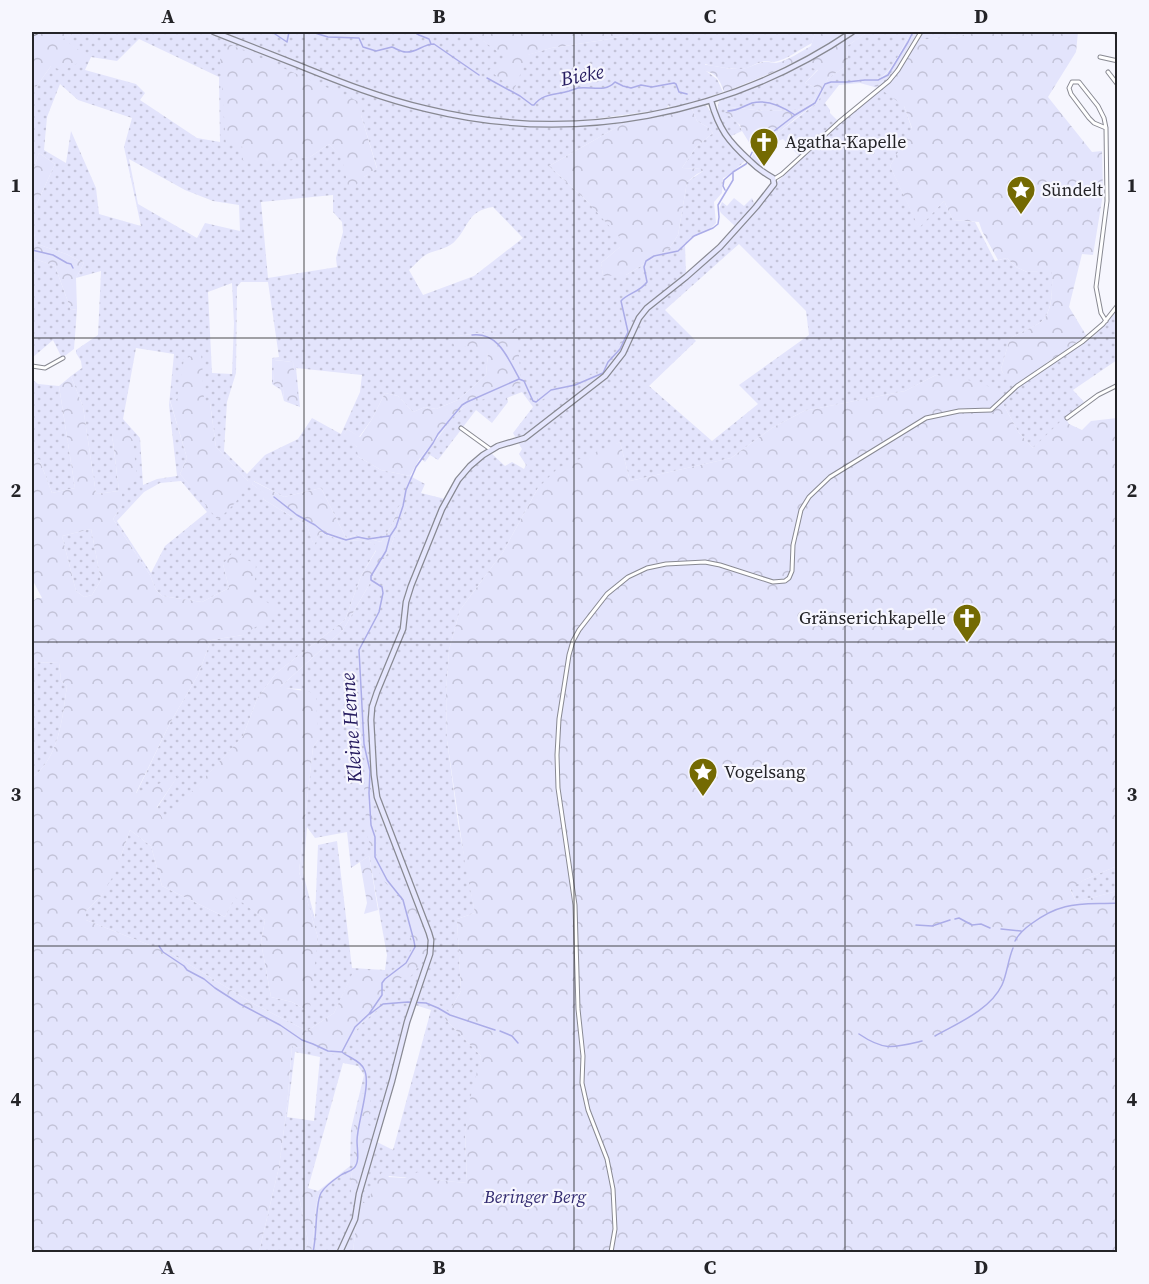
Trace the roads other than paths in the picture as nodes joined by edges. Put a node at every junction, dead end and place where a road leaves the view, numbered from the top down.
1 (214, 32) edge
2 (852, 32) edge
3 (921, 32) edge
4 (1100, 57) dead end
5 (1118, 61) edge
6 (1108, 72) dead end
7 (1118, 85) edge
8 (711, 100) junction
9 (1106, 129) junction
10 (774, 179) junction
11 (1118, 305) edge
12 (1106, 321) junction
13 (63, 358) dead end
14 (32, 366) edge
15 (1118, 385) edge
16 (1067, 418) dead end
17 (462, 428) dead end
18 (490, 449) junction
19 (340, 1252) edge
20 (611, 1252) edge

1 - 8 street
2 - 8 street
3 - 10 street
4 - 5 street
6 - 7 street
8 - 10 street
9 - 9 street
9 - 12 street
10 - 18 street
11 - 12 street
12 - 20 street
13 - 14 street
15 - 16 street
17 - 18 street
18 - 19 street

